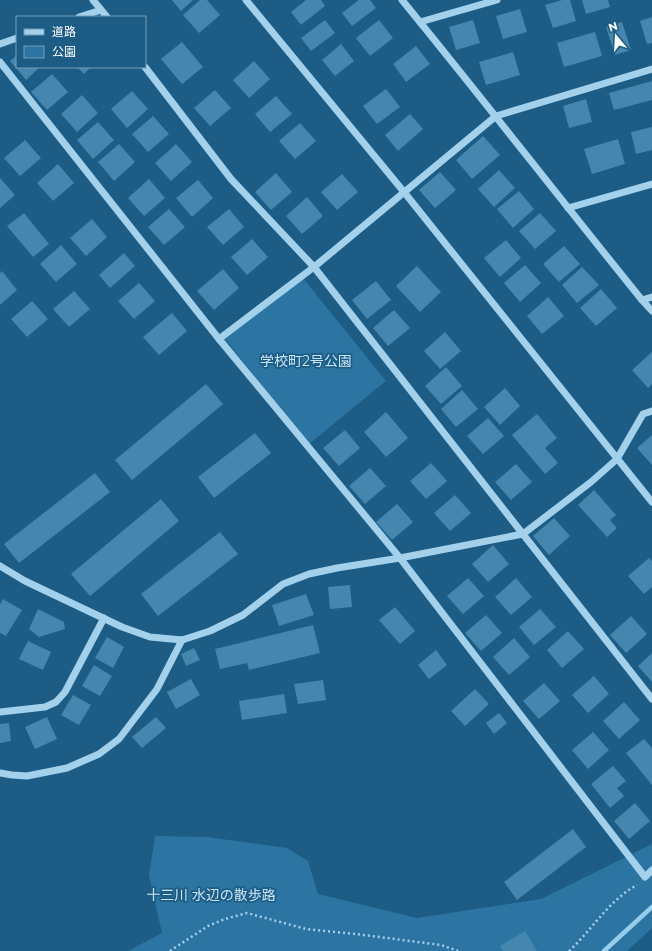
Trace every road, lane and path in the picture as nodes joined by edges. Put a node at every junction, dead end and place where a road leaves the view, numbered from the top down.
1 (93, 0) edge
2 (246, 0) edge
3 (402, 0) edge
4 (497, 0) edge
5 (101, 10) junction
6 (82, 16) edge
7 (106, 16) edge
8 (420, 22) junction
9 (16, 38) edge
10 (0, 44) edge
11 (0, 62) edge
12 (146, 68) edge
13 (652, 69) edge
14 (496, 116) junction
15 (652, 184) edge
16 (404, 192) junction
17 (568, 208) junction
18 (314, 267) junction
19 (652, 297) edge
20 (642, 300) junction
21 (652, 311) edge
22 (219, 339) junction
23 (652, 411) edge
24 (617, 459) junction
25 (652, 502) edge
26 (523, 534) junction
27 (400, 558) junction
28 (0, 566) edge
29 (104, 618) junction
30 (182, 640) junction
31 (652, 699) edge
32 (0, 712) edge
33 (0, 773) edge
34 (652, 870) edge
35 (640, 884) dead end
36 (170, 951) edge
37 (458, 951) edge
38 (569, 951) edge

1 - 5 street
2 - 16 street
3 - 8 street
4 - 8 street
5 - 6 street
5 - 7 street
8 - 14 street
9 - 10 street
11 - 22 street
12 - 18 street
13 - 14 street
14 - 16 street
14 - 17 street
15 - 17 street
16 - 18 street
16 - 24 street
17 - 20 street
18 - 22 street
18 - 26 street
19 - 20 street
20 - 21 street
22 - 27 street
23 - 24 street
24 - 25 street
24 - 26 street
26 - 27 street
26 - 31 street
27 - 30 street
27 - 34 street
28 - 29 street
29 - 30 street
29 - 32 street
30 - 33 street
35 - 38 path
36 - 37 path

